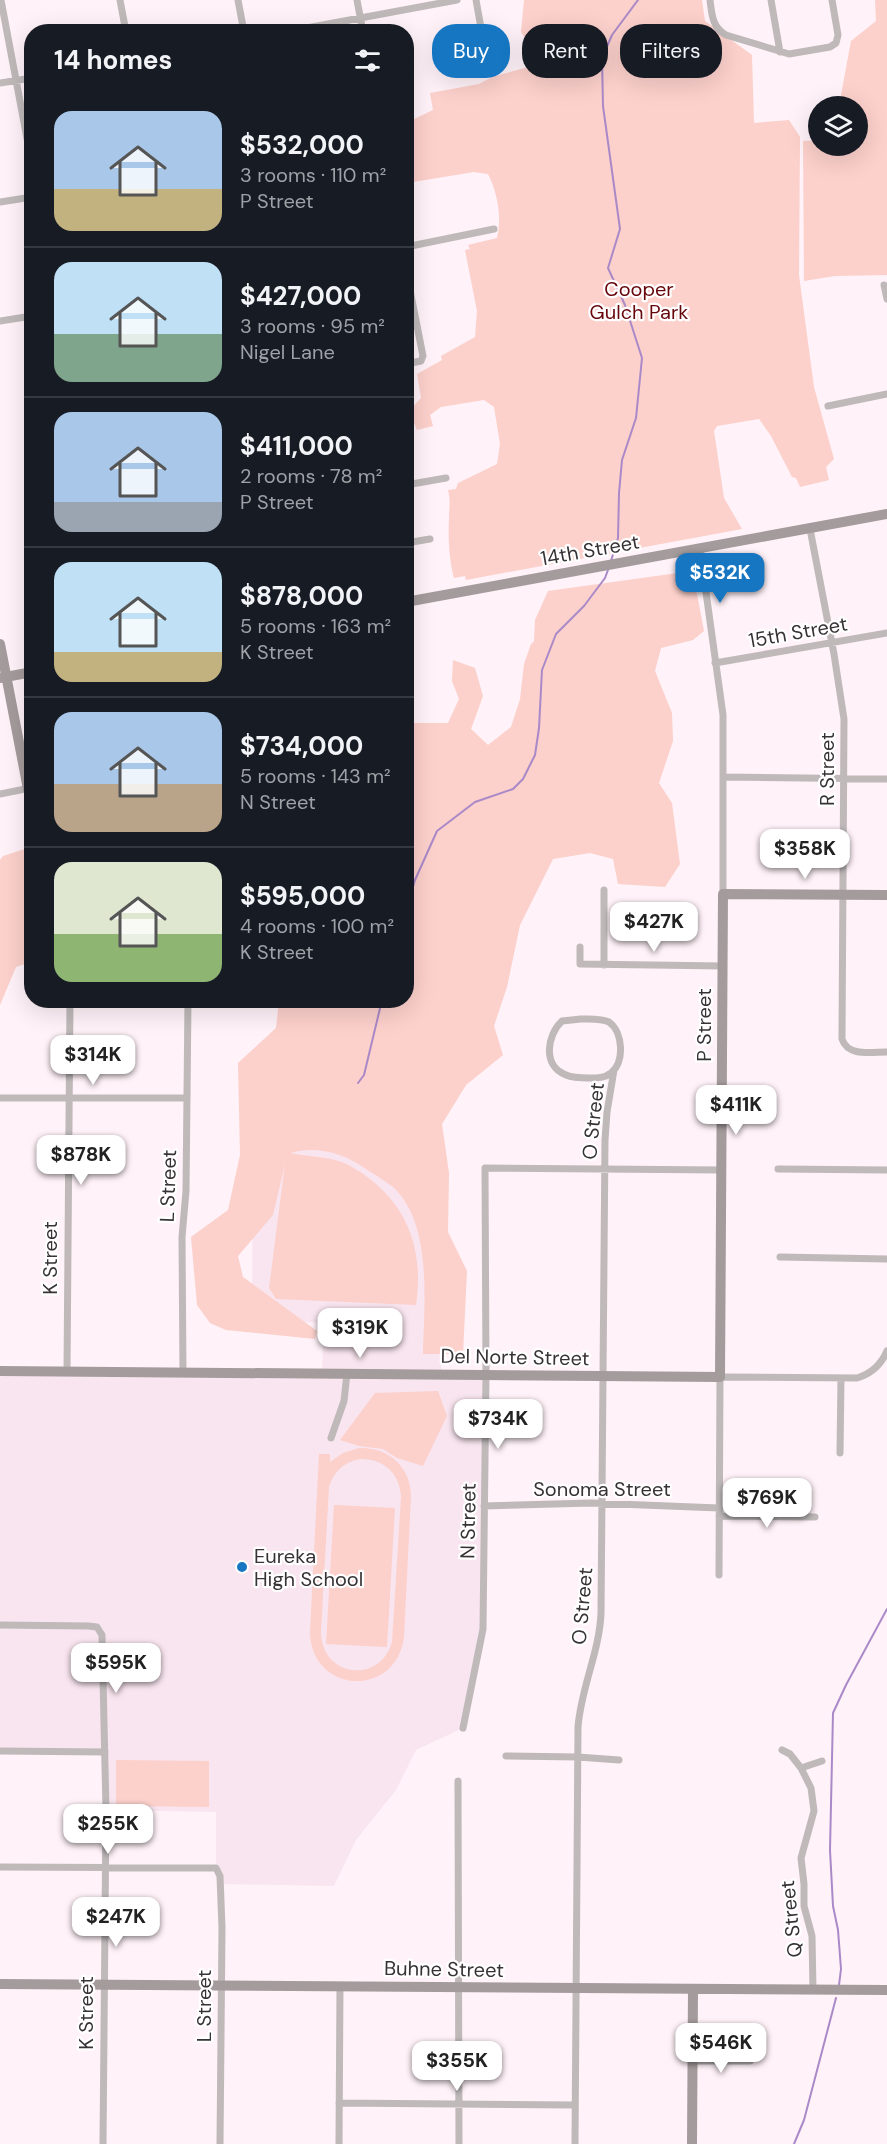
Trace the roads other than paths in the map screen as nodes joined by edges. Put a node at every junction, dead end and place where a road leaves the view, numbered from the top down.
1 (1, 0) edge
2 (120, 0) edge
3 (238, 0) edge
4 (357, 0) edge
5 (457, 0) edge
6 (476, 0) edge
7 (710, 0) edge
8 (771, 0) edge
9 (832, 0) edge
10 (360, 18) junction
11 (124, 24) edge
12 (242, 24) edge
13 (328, 24) edge
14 (361, 24) edge
15 (480, 24) edge
16 (780, 52) junction
17 (24, 80) edge
18 (16, 81) junction
19 (0, 83) edge
20 (24, 123) edge
21 (24, 198) edge
22 (0, 202) edge
23 (495, 229) dead end
24 (414, 245) edge
25 (885, 285) dead end
26 (887, 299) edge
27 (414, 309) edge
28 (24, 317) edge
29 (0, 321) edge
30 (414, 363) edge
31 (887, 394) edge
32 (828, 406) dead end
33 (446, 478) dead end
34 (414, 484) edge
35 (887, 514) edge
36 (810, 529) junction
37 (429, 539) dead end
38 (414, 542) edge
39 (700, 549) junction
40 (414, 601) edge
41 (887, 633) edge
42 (0, 644) edge
43 (832, 644) junction
44 (715, 663) junction
45 (24, 673) edge
46 (3, 677) edge
47 (24, 763) edge
48 (724, 777) junction
49 (887, 778) edge
50 (844, 779) junction
51 (24, 789) edge
52 (0, 794) edge
53 (604, 890) dead end
54 (723, 894) junction
55 (843, 894) junction
56 (887, 895) edge
57 (580, 947) dead end
58 (604, 965) junction
59 (723, 966) junction
60 (70, 1008) edge
61 (188, 1008) edge
62 (887, 1052) edge
63 (614, 1070) junction
64 (0, 1098) edge
65 (70, 1098) junction
66 (186, 1098) junction
67 (605, 1168) junction
68 (778, 1169) dead end
69 (722, 1170) junction
70 (887, 1170) edge
71 (780, 1257) dead end
72 (887, 1258) edge
73 (887, 1351) edge
74 (0, 1371) edge
75 (67, 1371) junction
76 (183, 1372) junction
77 (347, 1373) junction
78 (486, 1374) junction
79 (604, 1376) junction
80 (720, 1377) junction
81 (841, 1378) junction
82 (331, 1438) dead end
83 (840, 1453) dead end
84 (602, 1504) junction
85 (484, 1506) junction
86 (719, 1508) junction
87 (719, 1516) junction
88 (815, 1517) dead end
89 (719, 1575) dead end
90 (0, 1625) edge
91 (463, 1728) dead end
92 (782, 1750) dead end
93 (0, 1751) edge
94 (105, 1752) junction
95 (506, 1756) dead end
96 (578, 1757) junction
97 (620, 1760) dead end
98 (822, 1761) dead end
99 (801, 1768) junction
100 (458, 1781) dead end
101 (0, 1868) edge
102 (105, 1868) junction
103 (0, 1984) edge
104 (104, 1984) junction
105 (220, 1986) junction
106 (340, 1986) junction
107 (459, 1987) junction
108 (576, 1988) junction
109 (693, 1989) junction
110 (813, 1990) junction
111 (887, 1990) edge
112 (692, 2061) junction
113 (750, 2061) dead end
114 (339, 2103) junction
115 (459, 2104) junction
116 (575, 2105) junction
117 (103, 2144) edge
118 (220, 2144) edge
119 (339, 2144) edge
120 (459, 2144) edge
121 (575, 2144) edge
122 (692, 2144) edge

1 - 18 street
2 - 11 street
3 - 12 street
4 - 10 street
5 - 10 street
6 - 15 street
7 - 16 street
8 - 16 street
9 - 16 street
10 - 13 street
10 - 14 street
17 - 18 street
18 - 19 street
18 - 20 street
21 - 22 street
23 - 24 street
25 - 26 street
27 - 30 street
28 - 29 street
31 - 32 street
33 - 34 street
35 - 36 street, 14th Street
36 - 39 street, 14th Street
36 - 43 street, R Street
37 - 38 street
39 - 40 street, 14th Street
39 - 44 street, P Street
41 - 43 street, 15th Street
42 - 46 street
43 - 44 street, 15th Street
43 - 50 street, R Street
44 - 48 street, P Street
45 - 46 street
46 - 47 street
48 - 50 street
48 - 54 street, P Street
49 - 50 street
50 - 55 street, R Street
51 - 52 street
53 - 58 street
54 - 55 street
54 - 59 street, P Street
55 - 56 street
55 - 62 street, R Street
57 - 58 street
58 - 59 street
59 - 69 street, P Street
60 - 65 street, K Street
61 - 66 street, L Street
63 - 63 street
63 - 67 street, O Street
64 - 65 street
65 - 66 street
65 - 75 street, K Street
66 - 76 street, L Street
67 - 69 street
67 - 78 street, N Street
67 - 79 street, O Street
68 - 70 street
69 - 80 street, P Street
71 - 72 street
73 - 81 street, Del Norte Street
74 - 75 street, Del Norte Street
75 - 76 street, Del Norte Street
76 - 77 street, Del Norte Street
77 - 78 street, Del Norte Street
77 - 82 street
78 - 79 street, Del Norte Street
78 - 85 street, N Street
79 - 80 street, Del Norte Street
79 - 84 street, O Street
80 - 81 street, Del Norte Street
80 - 86 street, P Street
81 - 83 street
84 - 85 street, Sonoma Street
84 - 86 street, Sonoma Street
84 - 96 street, O Street
85 - 91 street, N Street
86 - 87 street, P Street
87 - 88 street
87 - 89 street, P Street
90 - 94 street, K Street
92 - 99 street, Q Street
93 - 94 street
94 - 102 street, K Street
95 - 96 street
96 - 97 street
96 - 108 street, O Street
98 - 99 street
99 - 110 street, Q Street
100 - 107 street
101 - 102 street
102 - 104 street, K Street
102 - 105 street, L Street
103 - 104 street, Buhne Street
104 - 105 street, Buhne Street
104 - 117 street, K Street
105 - 106 street, Buhne Street
105 - 118 street, L Street
106 - 107 street, Buhne Street
106 - 114 street
107 - 108 street, Buhne Street
107 - 115 street
108 - 109 street, Buhne Street
108 - 116 street, O Street
109 - 110 street, Buhne Street
109 - 112 street
110 - 111 street, Buhne Street
112 - 113 street
112 - 122 street
114 - 115 street
114 - 119 street
115 - 116 street
115 - 120 street
116 - 121 street, O Street

